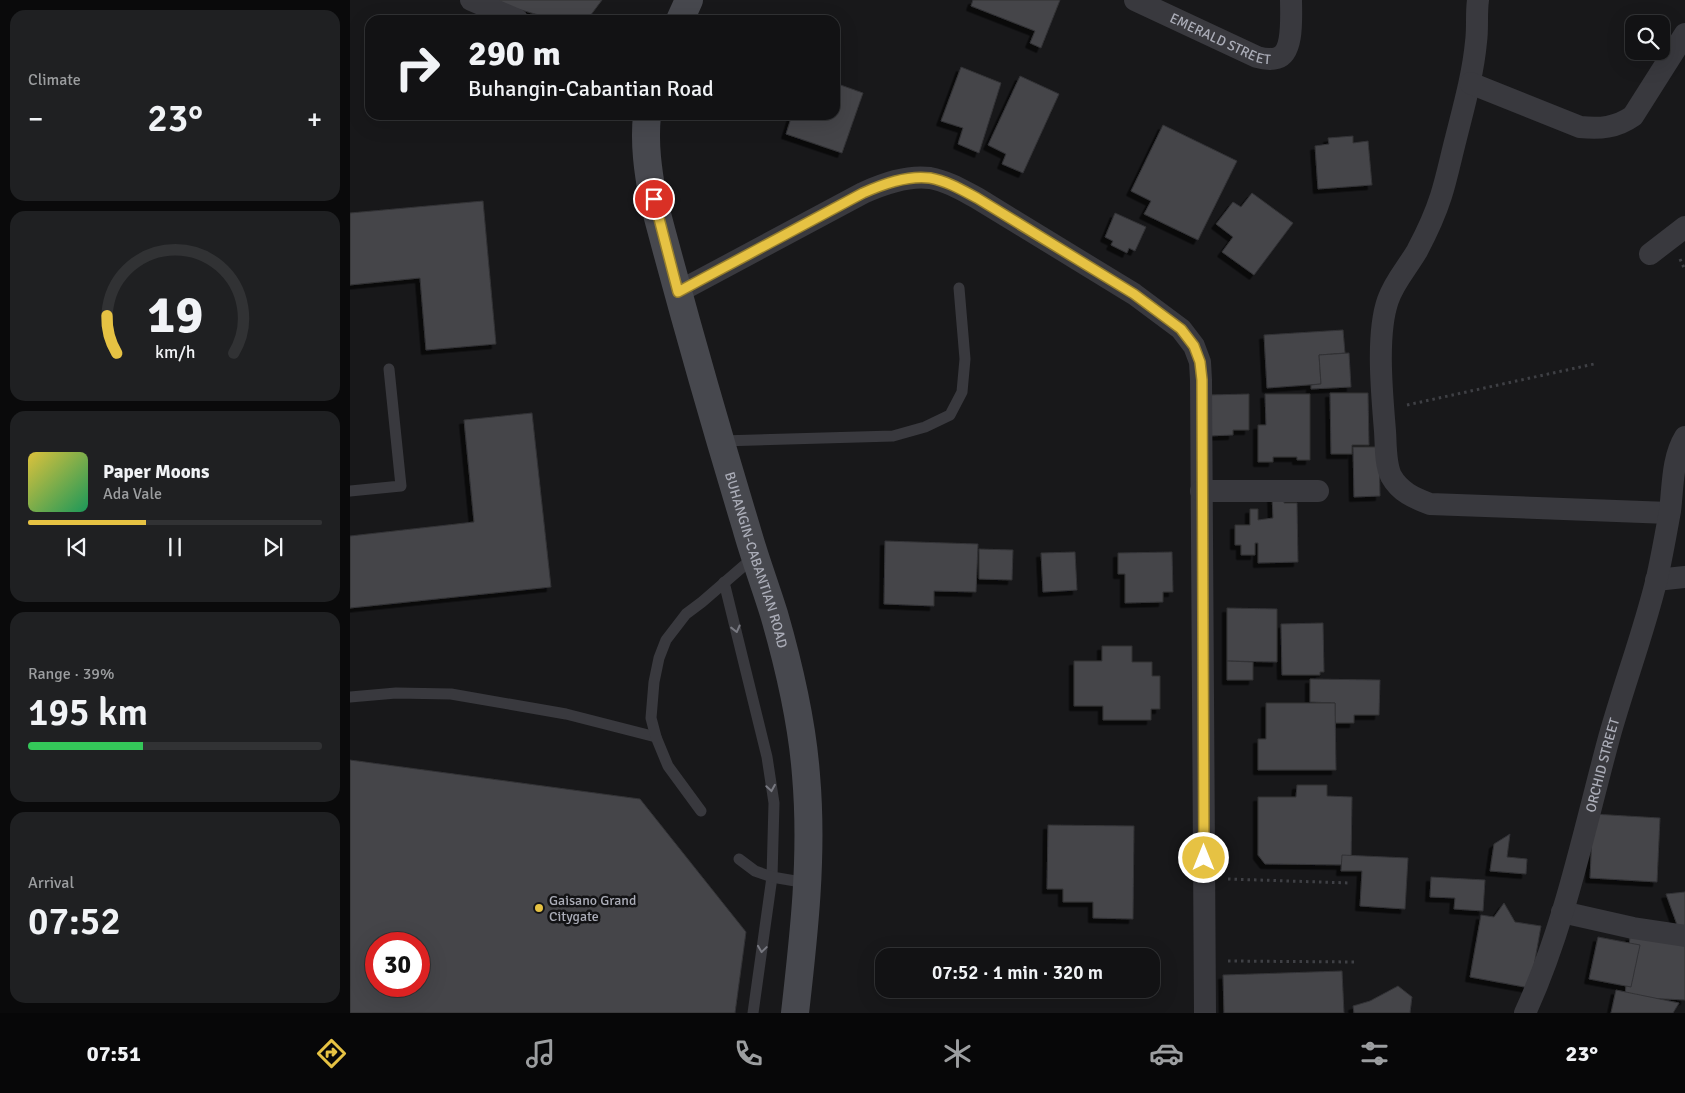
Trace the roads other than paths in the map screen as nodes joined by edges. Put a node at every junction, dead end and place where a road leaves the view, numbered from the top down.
1 (471, 0) edge
2 (688, 0) edge
3 (1135, 0) edge
4 (1291, 0) edge
5 (1478, 0) edge
6 (506, 15) edge
7 (682, 15) edge
8 (1685, 34) edge
9 (1470, 83) junction
10 (646, 120) edge
11 (1685, 227) edge
12 (1650, 254) dead end
13 (959, 288) dead end
14 (678, 292) junction
15 (389, 369) dead end
16 (1685, 438) edge
17 (720, 441) junction
18 (350, 491) edge
19 (1318, 491) dead end
20 (1202, 492) junction
21 (1669, 513) junction
22 (754, 556) junction
23 (1685, 577) edge
24 (1656, 580) junction
25 (724, 582) junction
26 (350, 697) edge
27 (656, 737) junction
28 (701, 810) dead end
29 (739, 859) dead end
30 (772, 877) junction
31 (808, 883) junction
32 (1562, 912) junction
33 (1685, 936) edge
34 (753, 1013) edge
35 (795, 1013) edge
36 (1205, 1013) edge
37 (1525, 1013) edge

1 - 6 street
2 - 7 main road
3 - 4 street, EMERALD STREET
5 - 9 street
8 - 9 street
9 - 21 street
10 - 14 main road, BUHANGIN-CABANTIAN ROAD
11 - 12 street
13 - 17 lane
14 - 17 main road, BUHANGIN-CABANTIAN ROAD
14 - 20 street
15 - 18 lane
16 - 21 street, ORCHID STREET
17 - 22 main road, BUHANGIN-CABANTIAN ROAD
19 - 20 street
20 - 36 street
21 - 24 street, ORCHID STREET
22 - 25 lane
22 - 31 main road, BUHANGIN-CABANTIAN ROAD
23 - 24 street
24 - 32 street, ORCHID STREET
25 - 27 lane
25 -> 30 lane
26 - 27 lane
27 - 28 lane
29 - 30 lane
30 - 31 lane
30 -> 34 lane
31 - 35 main road, BUHANGIN-CABANTIAN ROAD
32 - 33 street
32 - 37 street, ORCHID STREET

